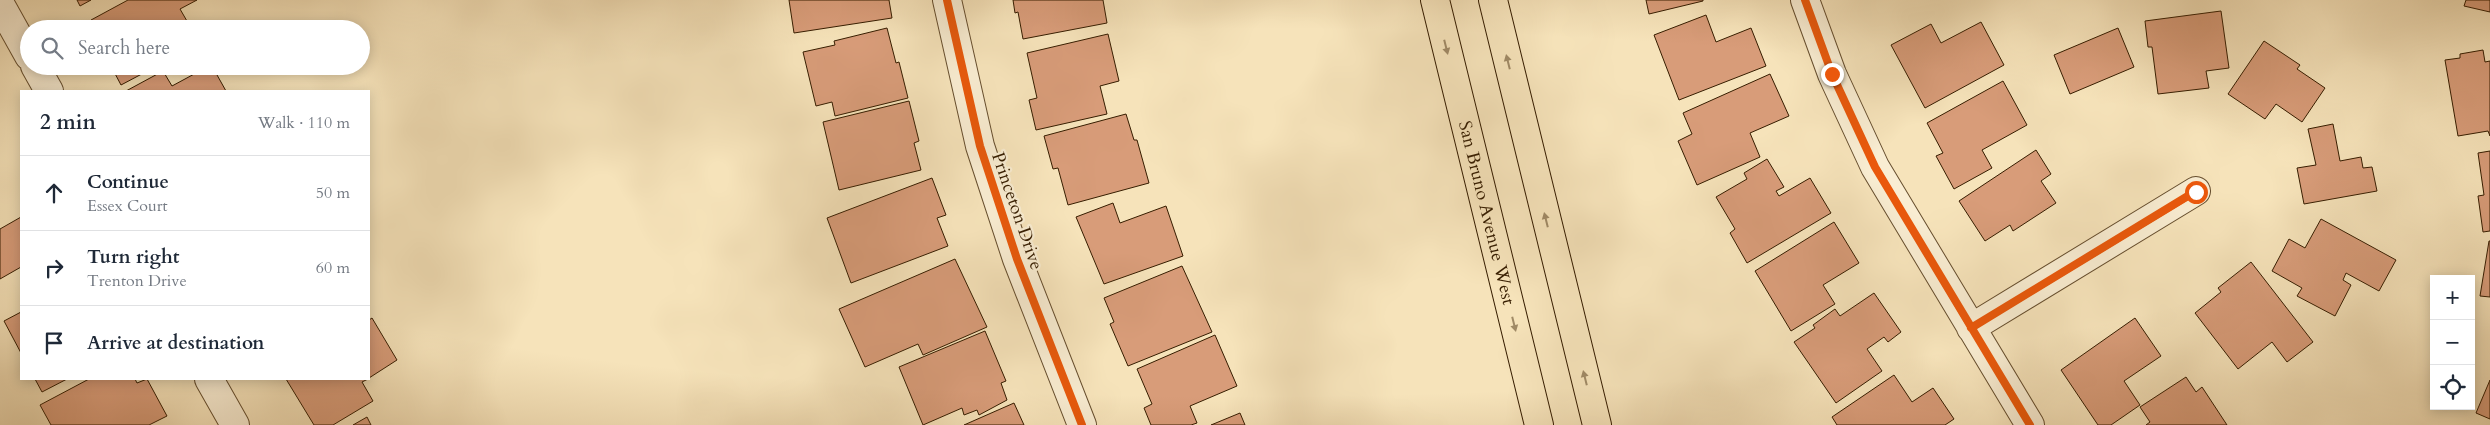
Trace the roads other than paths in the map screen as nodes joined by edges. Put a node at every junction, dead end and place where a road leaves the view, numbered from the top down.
1 (947, 0) edge
2 (1435, 0) edge
3 (1493, 0) edge
4 (1805, 0) edge
5 (0, 4) edge
6 (20, 40) edge
7 (40, 75) edge
8 (48, 90) edge
9 (2196, 192) dead end
10 (1971, 328) junction
11 (210, 380) edge
12 (235, 425) edge
13 (1082, 425) edge
14 (1539, 425) edge
15 (1597, 425) edge
16 (2030, 425) edge

1 - 13 street, Princeton Drive
2 -> 14 main road, San Bruno Avenue West
15 -> 3 main road
4 - 10 street
5 - 6 street
7 - 8 street
9 - 10 street
10 - 16 street
11 - 12 street

